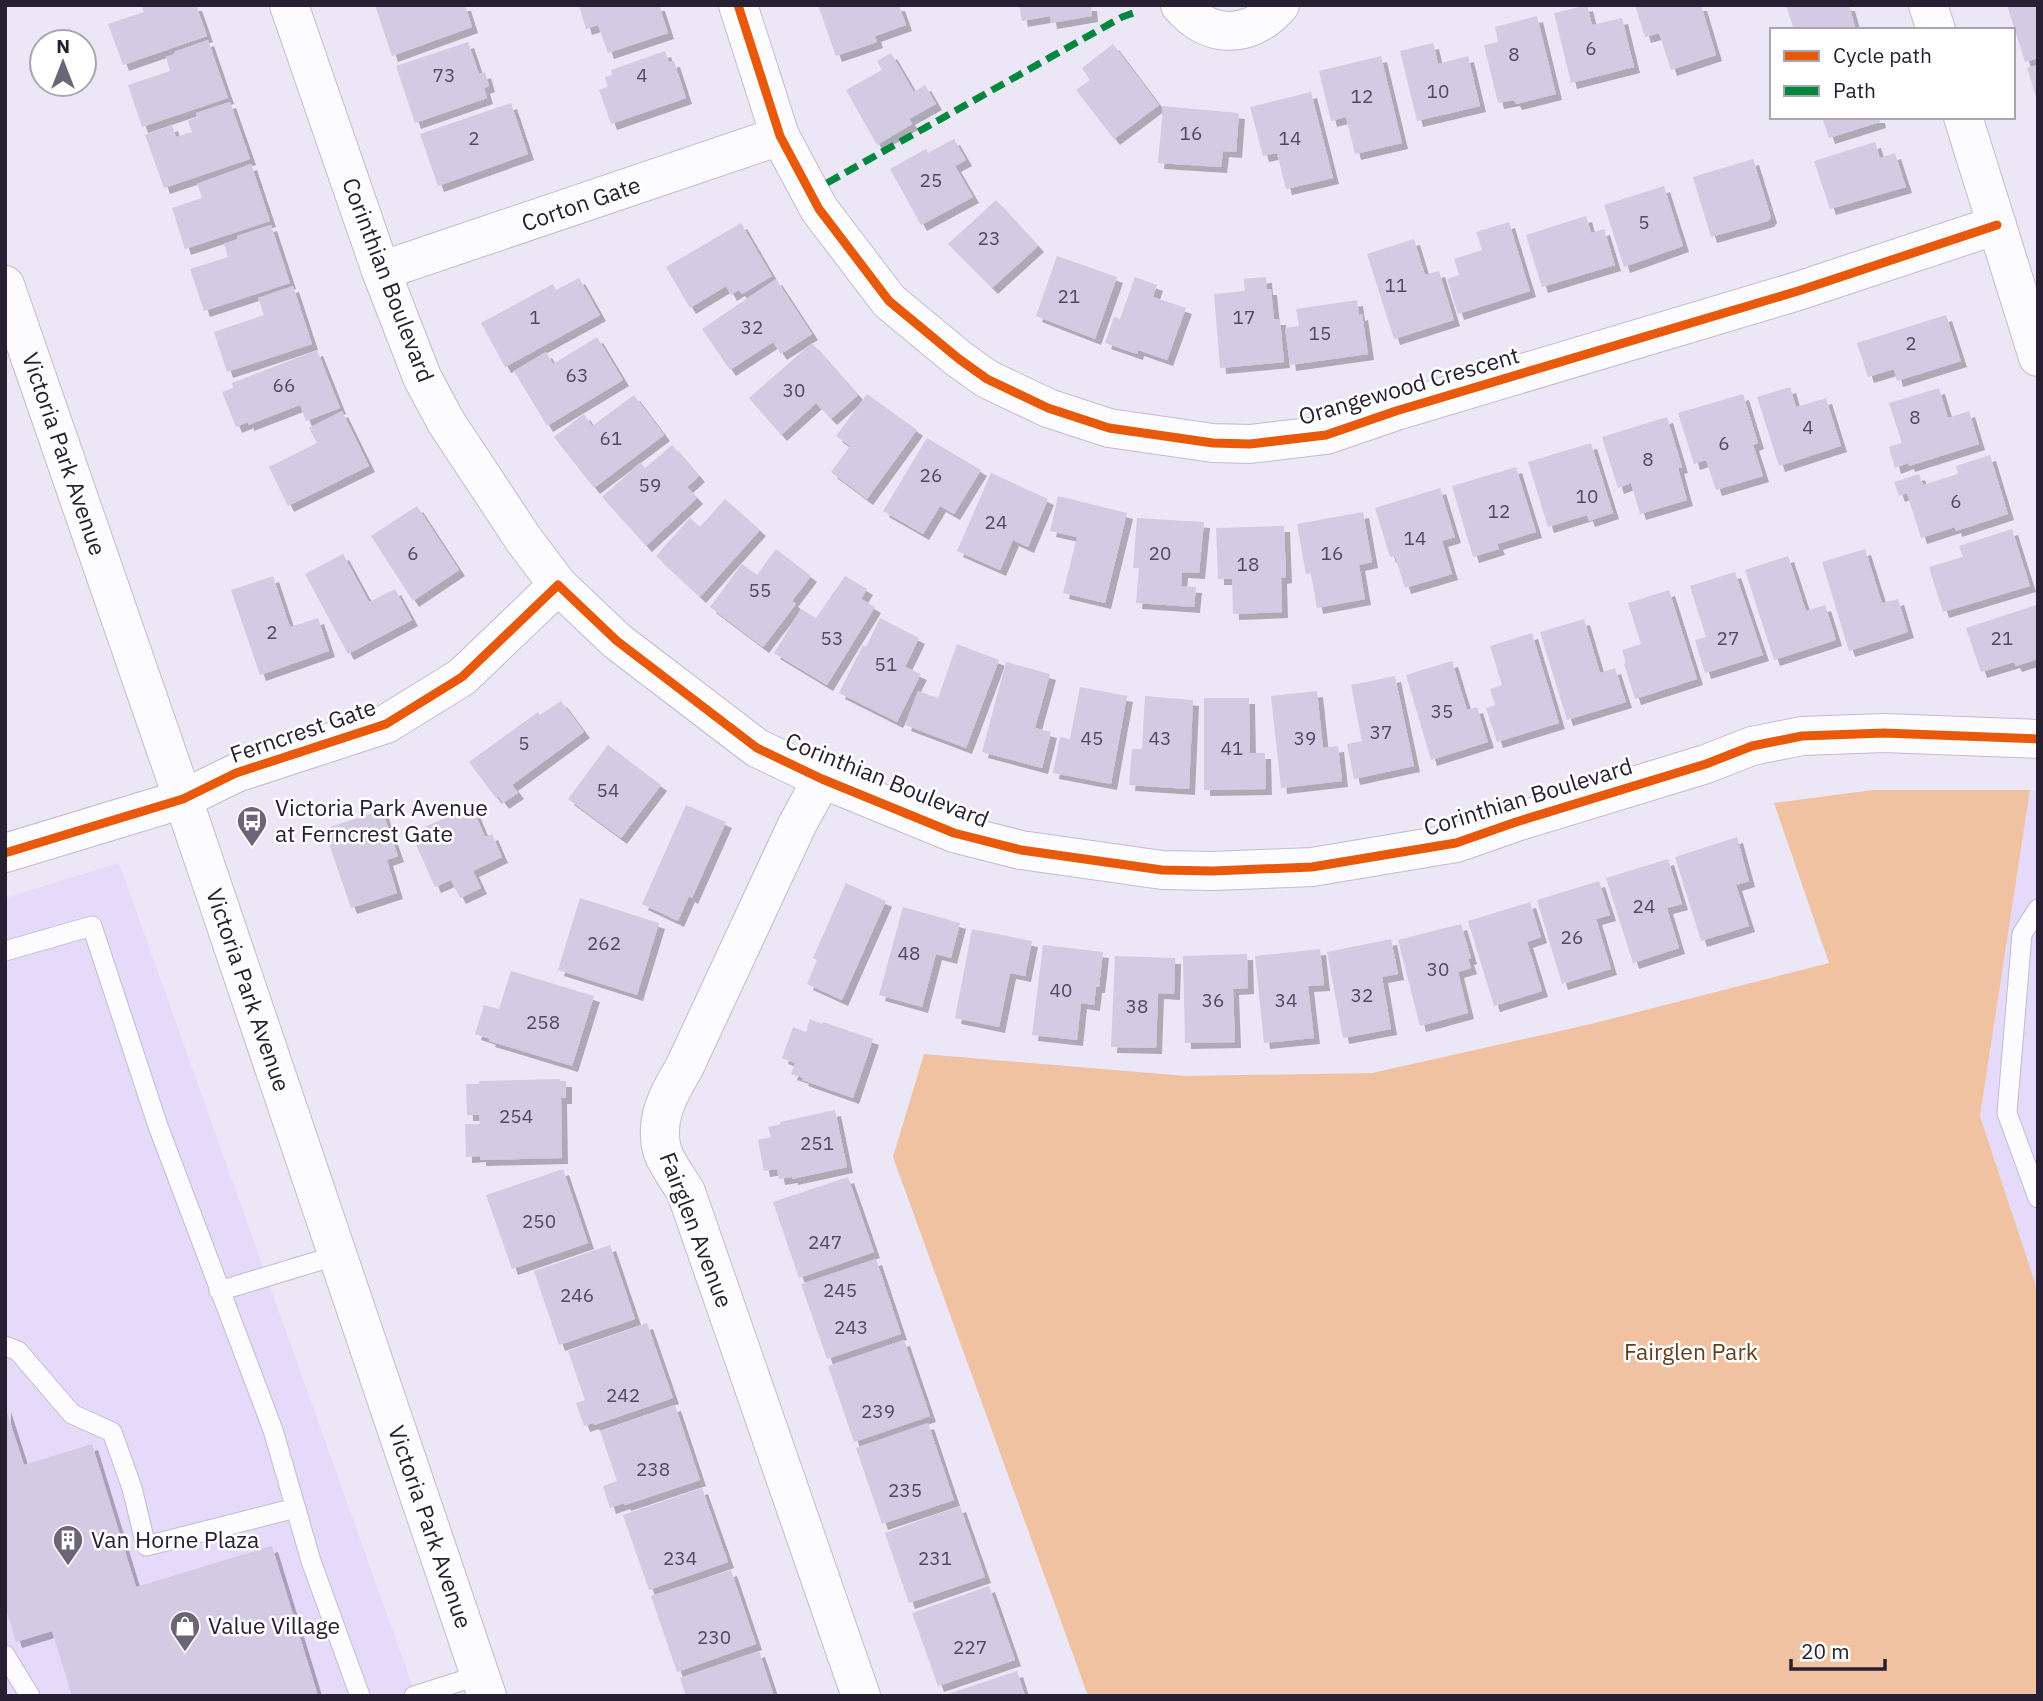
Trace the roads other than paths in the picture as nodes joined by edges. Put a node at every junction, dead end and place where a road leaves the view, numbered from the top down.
1 (289, 5) edge
2 (738, 5) edge
3 (1180, 5) edge
4 (1280, 5) edge
5 (1928, 5) edge
6 (1935, 28) edge
7 (1964, 119) edge
8 (780, 136) junction
9 (1997, 225) junction
10 (381, 271) junction
11 (5, 285) edge
12 (2038, 357) edge
13 (558, 585) junction
14 (2038, 739) edge
15 (822, 779) junction
16 (183, 799) junction
17 (5, 853) edge
18 (2038, 909) edge
19 (5, 951) edge
20 (2038, 1198) edge
21 (338, 1255) junction
22 (219, 1291) junction
23 (5, 1346) edge
24 (296, 1507) junction
25 (5, 1655) edge
26 (484, 1685) edge
27 (30, 1696) edge
28 (360, 1696) edge
29 (414, 1696) edge
30 (861, 1696) edge

1 - 10 street, Corinthian Boulevard
2 - 8 street, Orangewood Crescent
3 - 4 street
5 - 6 street
7 - 9 street
8 - 9 street, Orangewood Crescent
8 - 10 street, Corton Gate
9 - 12 street
10 - 13 street, Corinthian Boulevard
11 - 16 street, Victoria Park Avenue
13 - 15 street, Corinthian Boulevard
13 - 16 street, Ferncrest Gate
14 - 15 street, Corinthian Boulevard
15 - 30 street, Fairglen Avenue
16 - 17 street, Ferncrest Gate
16 - 21 street, Victoria Park Avenue
18 - 20 lane
19 - 22 lane
21 - 22 lane
21 - 26 street, Victoria Park Avenue
22 - 24 lane
23 - 24 lane
24 - 28 lane
25 - 27 lane
26 - 29 lane

